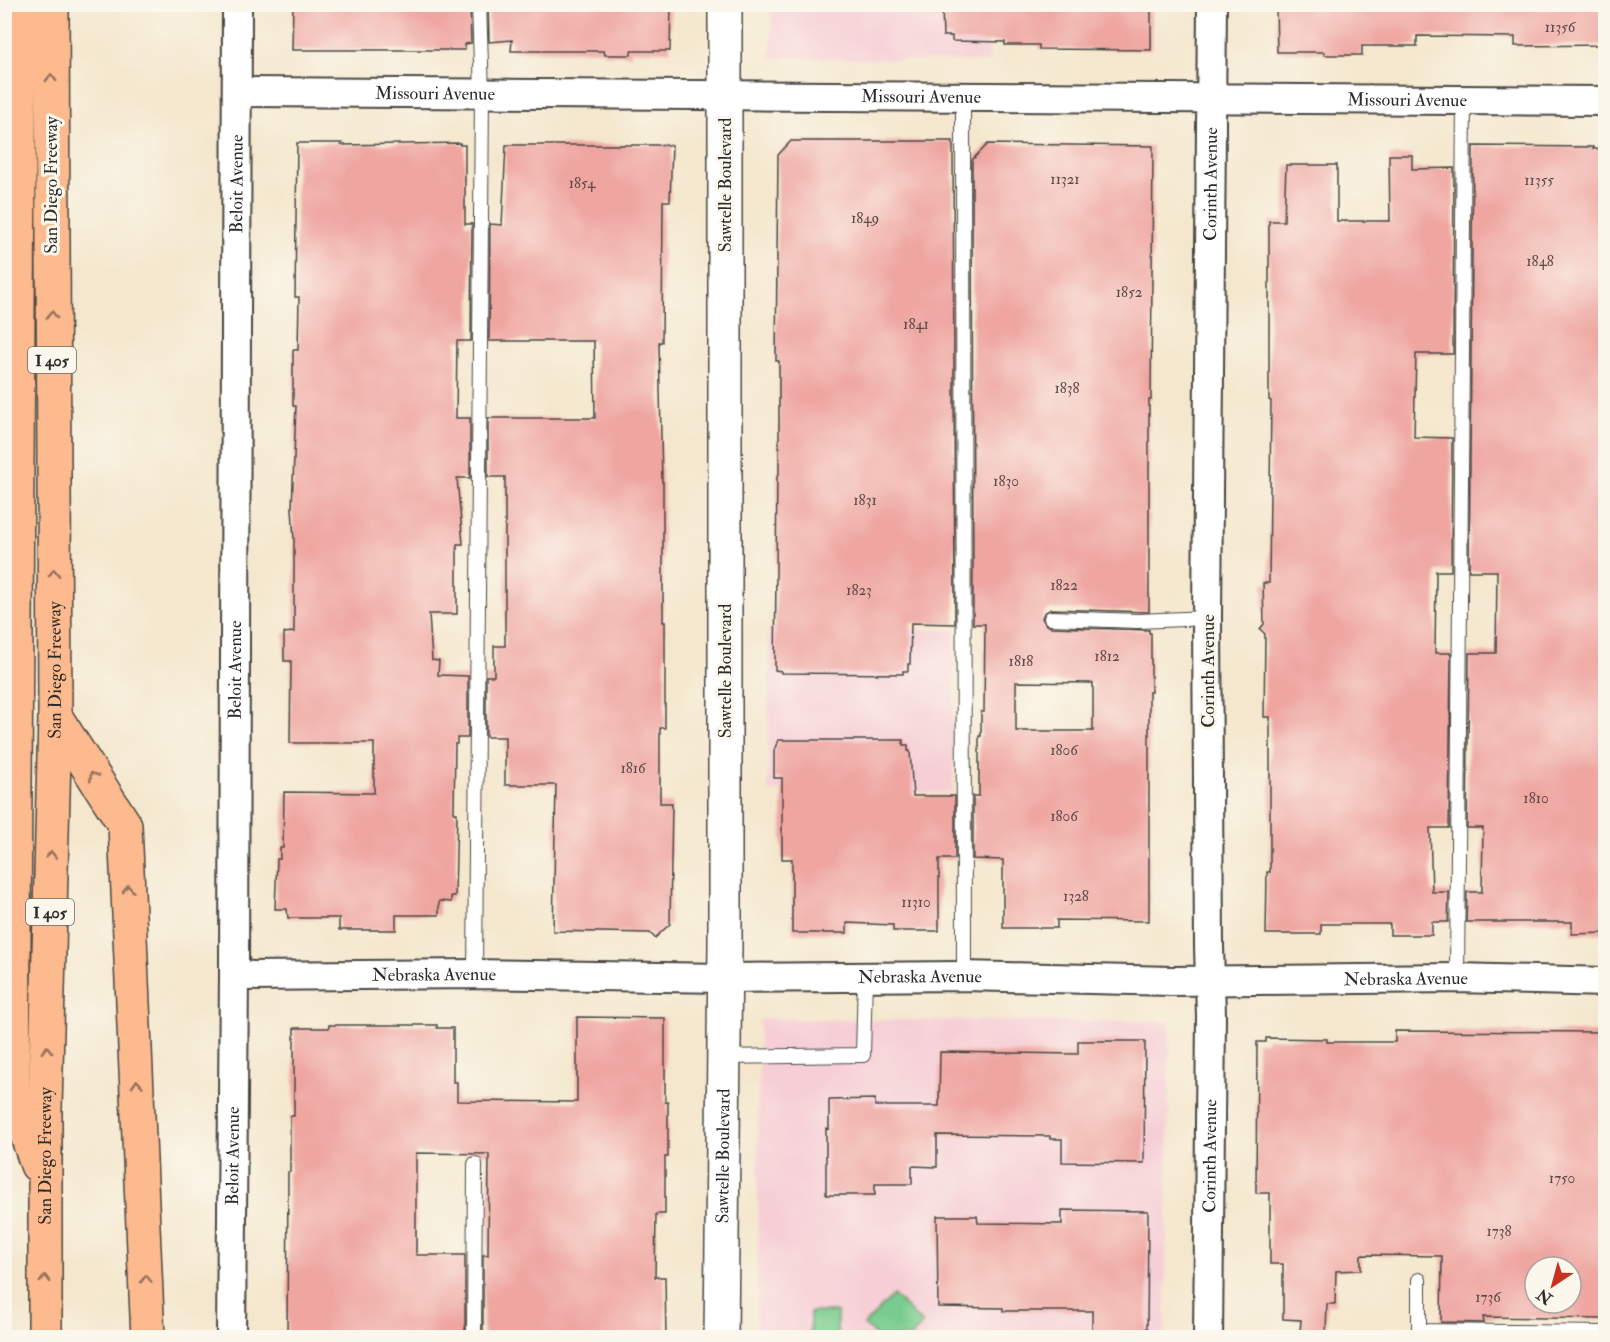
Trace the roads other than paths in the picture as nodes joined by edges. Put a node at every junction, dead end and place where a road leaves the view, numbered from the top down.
1 (20, 4) edge
2 (51, 4) edge
3 (237, 4) edge
4 (479, 4) edge
5 (725, 4) edge
6 (1212, 4) edge
7 (237, 92) junction
8 (482, 93) junction
9 (725, 94) junction
10 (963, 96) junction
11 (1211, 99) junction
12 (1464, 100) junction
13 (1605, 101) edge
14 (1051, 618) dead end
15 (1208, 618) junction
16 (55, 716) junction
17 (475, 974) junction
18 (234, 976) junction
19 (964, 976) junction
20 (865, 977) junction
21 (724, 978) junction
22 (1457, 978) junction
23 (1210, 980) junction
24 (1605, 982) edge
25 (724, 1057) junction
26 (475, 1164) dead end
27 (46, 1192) junction
28 (1419, 1280) dead end
29 (1605, 1333) edge
30 (45, 1338) edge
31 (148, 1338) edge
32 (231, 1338) edge
33 (474, 1338) edge
34 (721, 1338) edge
35 (1208, 1338) edge

1 - 27 highway
16 -> 2 highway, San Diego Freeway / I 405
3 - 7 street, Beloit Avenue
4 - 8 lane
5 - 9 street, Sawtelle Boulevard
6 - 11 street, Corinth Avenue
7 - 8 street, Missouri Avenue
7 - 18 street, Beloit Avenue
8 - 9 street, Missouri Avenue
8 - 17 lane
9 - 10 street, Missouri Avenue
9 - 21 street, Sawtelle Boulevard
10 - 11 street, Missouri Avenue
10 - 19 lane
11 - 12 street, Missouri Avenue
11 - 15 street, Corinth Avenue
12 - 13 street, Missouri Avenue
12 - 22 lane
14 - 15 lane
15 - 23 street, Corinth Avenue
27 -> 16 highway, San Diego Freeway / I 405
31 -> 16 highway
17 - 18 street, Nebraska Avenue
17 - 21 street, Nebraska Avenue
18 - 32 street, Beloit Avenue
19 - 20 street, Nebraska Avenue
19 - 23 street, Nebraska Avenue
20 - 21 street, Nebraska Avenue
20 - 25 lane
21 - 25 street, Sawtelle Boulevard
22 - 23 street, Nebraska Avenue
22 - 24 street, Nebraska Avenue
23 - 35 street, Corinth Avenue
25 - 34 street, Sawtelle Boulevard
26 - 33 lane
30 -> 27 highway, San Diego Freeway / I 405
28 - 29 lane

